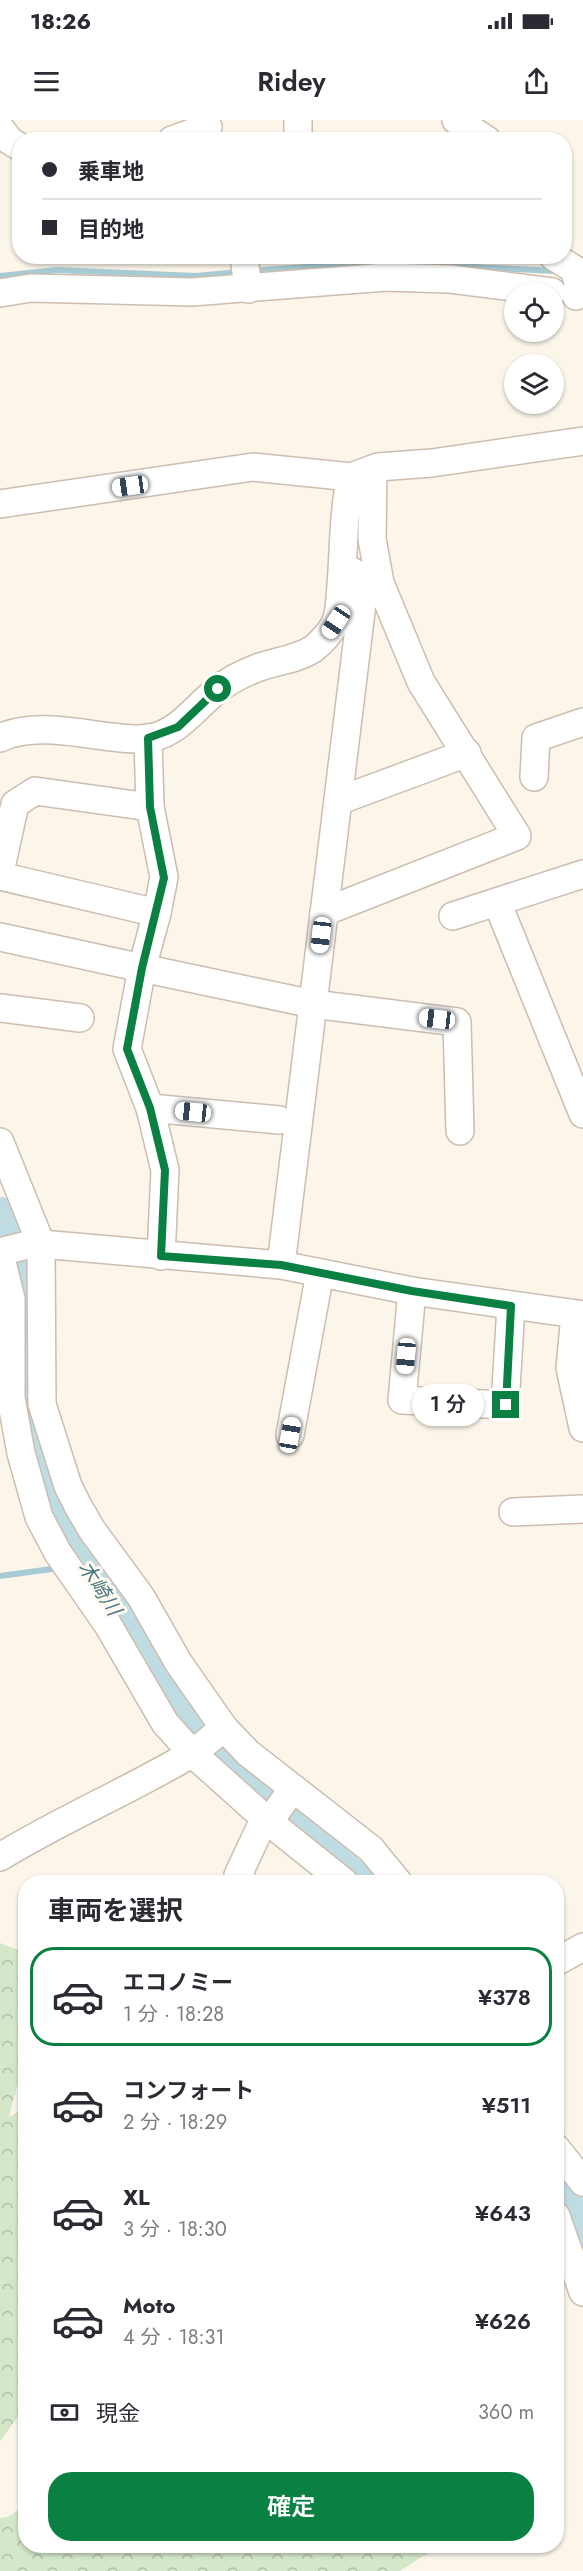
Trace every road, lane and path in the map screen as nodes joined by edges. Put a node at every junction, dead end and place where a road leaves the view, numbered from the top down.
1 (456, 120) edge
2 (0, 128) edge
3 (475, 132) edge
4 (12, 139) edge
5 (245, 264) edge
6 (566, 264) edge
7 (386, 267) edge
8 (248, 289) junction
9 (0, 293) edge
10 (566, 294) edge
11 (583, 441) edge
12 (362, 473) junction
13 (0, 504) edge
14 (363, 576) junction
15 (583, 722) edge
16 (0, 738) edge
17 (148, 738) junction
18 (467, 753) junction
19 (534, 777) dead end
20 (338, 801) junction
21 (150, 807) junction
22 (0, 874) edge
23 (583, 874) edge
24 (497, 902) junction
25 (324, 912) junction
26 (157, 913) junction
27 (453, 916) dead end
28 (0, 937) edge
29 (142, 968) junction
30 (313, 1004) junction
31 (0, 1008) edge
32 (80, 1018) dead end
33 (577, 1081) edge
34 (150, 1108) junction
35 (583, 1114) edge
36 (279, 1120) dead end
37 (460, 1131) dead end
38 (0, 1142) edge
39 (41, 1244) junction
40 (0, 1253) edge
41 (161, 1256) junction
42 (281, 1265) junction
43 (320, 1273) junction
44 (412, 1291) junction
45 (511, 1306) junction
46 (579, 1315) edge
47 (583, 1428) edge
48 (290, 1435) dead end
49 (68, 1486) junction
50 (33, 1495) junction
51 (583, 1509) edge
52 (513, 1512) dead end
53 (141, 1597) junction
54 (104, 1619) junction
55 (224, 1728) junction
56 (192, 1753) junction
57 (293, 1788) junction
58 (269, 1822) junction
59 (0, 1857) edge
60 (238, 1875) edge
61 (335, 1875) edge
62 (392, 1875) edge
63 (583, 1947) edge
64 (564, 1958) edge
65 (564, 2157) edge
66 (581, 2175) edge
67 (564, 2239) edge
68 (583, 2292) edge

1 - 3 street
2 - 4 street
5 - 8 street
6 - 10 street
7 - 8 street
7 - 10 street
8 - 9 street
11 - 12 street
12 - 13 street
12 - 14 street
12 - 14 street
14 - 17 street
14 - 18 street
14 - 20 street
15 - 19 street
16 - 17 street
17 - 21 street
18 - 20 street
18 - 25 street
20 - 25 street
21 - 22 street
21 - 26 street
22 - 26 street
23 - 24 street
24 - 27 street
24 - 33 street
25 - 30 street
26 - 29 street
28 - 29 street
29 - 30 street
29 - 34 street
30 - 37 street
30 - 42 street
31 - 32 street
33 - 35 street
34 - 36 street
34 - 41 street
38 - 39 street
39 - 40 street
39 - 41 street
39 - 49 street
40 - 50 street
41 - 42 street
42 - 43 street
43 - 44 street
43 - 48 street
44 - 45 street
44 - 45 street
45 - 46 street
46 - 47 street
49 - 50 street
49 - 53 street
50 - 54 street
51 - 52 street
53 - 54 street
53 - 55 street
54 - 56 street
55 - 56 street
55 - 57 street
56 - 58 street
56 - 59 street
57 - 58 street
57 - 62 street
58 - 60 street
58 - 61 street
63 - 64 street
65 - 66 street
67 - 68 street

